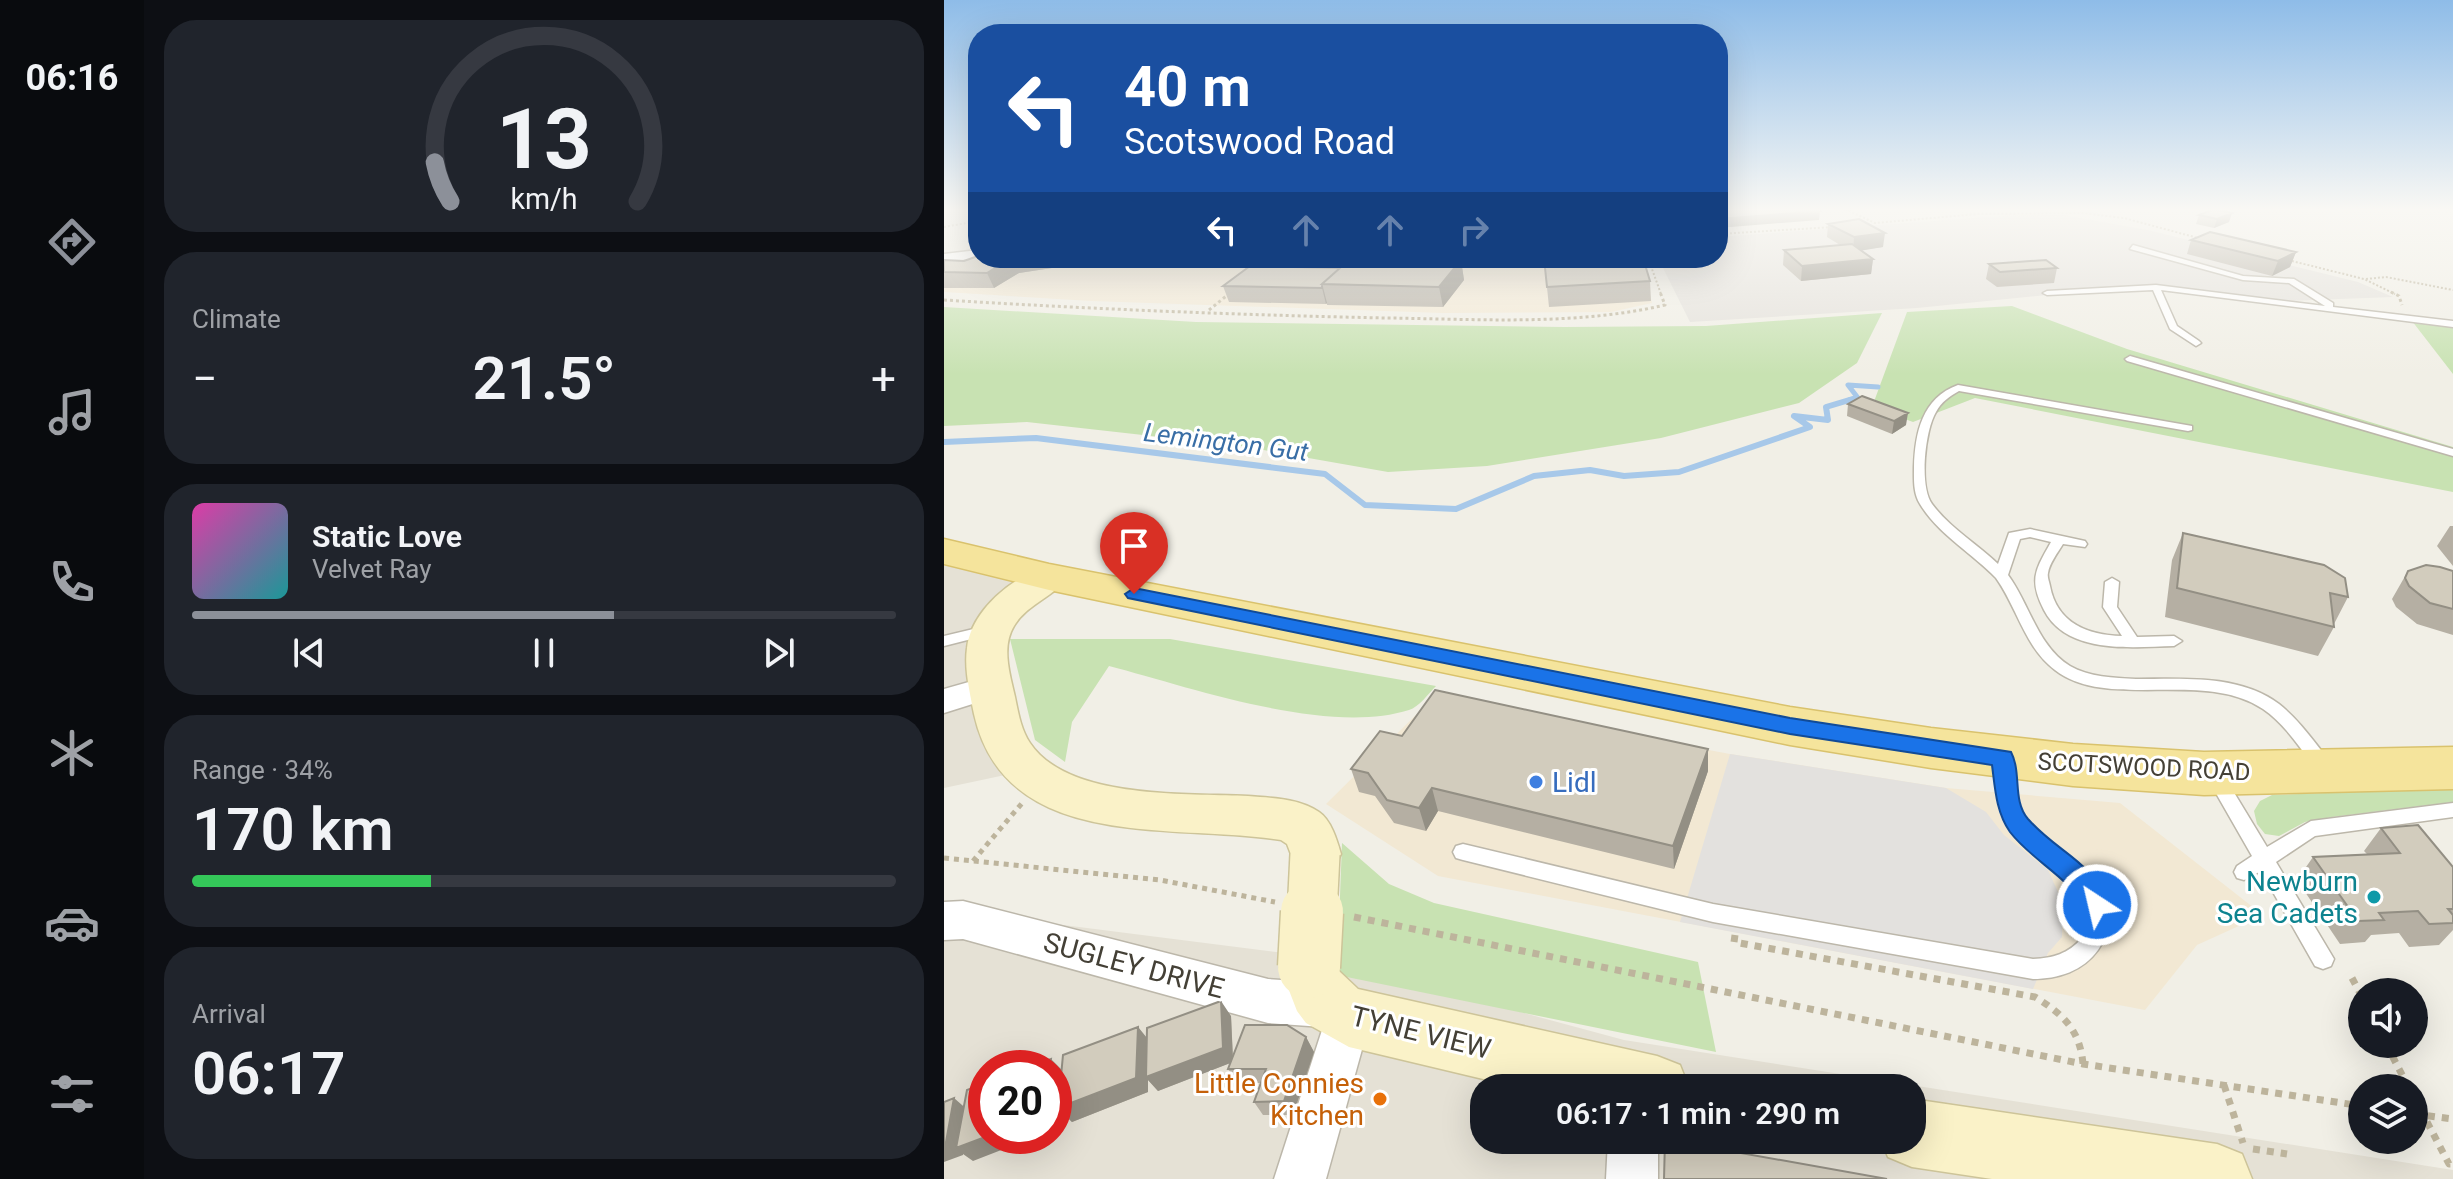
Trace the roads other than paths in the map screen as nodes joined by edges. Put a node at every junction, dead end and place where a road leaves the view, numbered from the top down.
1 (2193, 264) edge
2 (2156, 287) junction
3 (2047, 293) dead end
4 (2304, 303) junction
5 (2334, 307) junction
6 (2304, 314) dead end
7 (2453, 324) edge
8 (2196, 343) dead end
9 (2130, 359) dead end
10 (2188, 428) dead end
11 (2453, 453) edge
12 (2059, 539) junction
13 (2080, 544) dead end
14 (944, 551) edge
15 (2001, 575) junction
16 (1049, 577) junction
17 (2112, 582) dead end
18 (989, 630) junction
19 (944, 641) edge
20 (2132, 641) junction
21 (2174, 641) dead end
22 (990, 687) junction
23 (944, 701) edge
24 (2003, 758) junction
25 (2453, 768) edge
26 (2213, 774) junction
27 (2330, 774) junction
28 (2453, 810) edge
29 (1463, 852) dead end
30 (2265, 858) junction
31 (2244, 872) dead end
32 (944, 921) edge
33 (2323, 959) dead end
34 (1328, 996) junction
35 (1562, 1074) edge
36 (1945, 1151) edge
37 (1635, 1154) edge
38 (2145, 1173) edge
39 (1300, 1179) edge
40 (1632, 1179) edge
41 (2217, 1179) edge

1 - 5 lane
2 - 3 lane
2 - 4 lane
2 - 8 lane
4 - 5 lane
4 - 6 lane
5 - 7 lane
9 - 11 lane
10 - 15 lane
12 - 13 lane
12 - 15 lane
12 - 20 lane
14 - 16 main road, SCOTSWOOD ROAD
15 - 27 lane
16 - 18 street
16 - 24 main road, SCOTSWOOD ROAD
17 - 20 lane
18 - 19 lane
18 - 22 street
20 - 21 lane
22 - 23 street
22 - 34 street, bridge
24 - 26 main road, SCOTSWOOD ROAD
24 - 29 lane
25 - 27 main road, SCOTSWOOD ROAD
26 - 27 main road, SCOTSWOOD ROAD
26 - 30 lane
28 - 30 lane
30 - 31 lane
30 - 33 lane
32 - 34 street, SUGLEY DRIVE
34 - 35 street, TYNE VIEW
34 - 39 street
36 - 38 street
37 - 40 street
38 - 41 street

